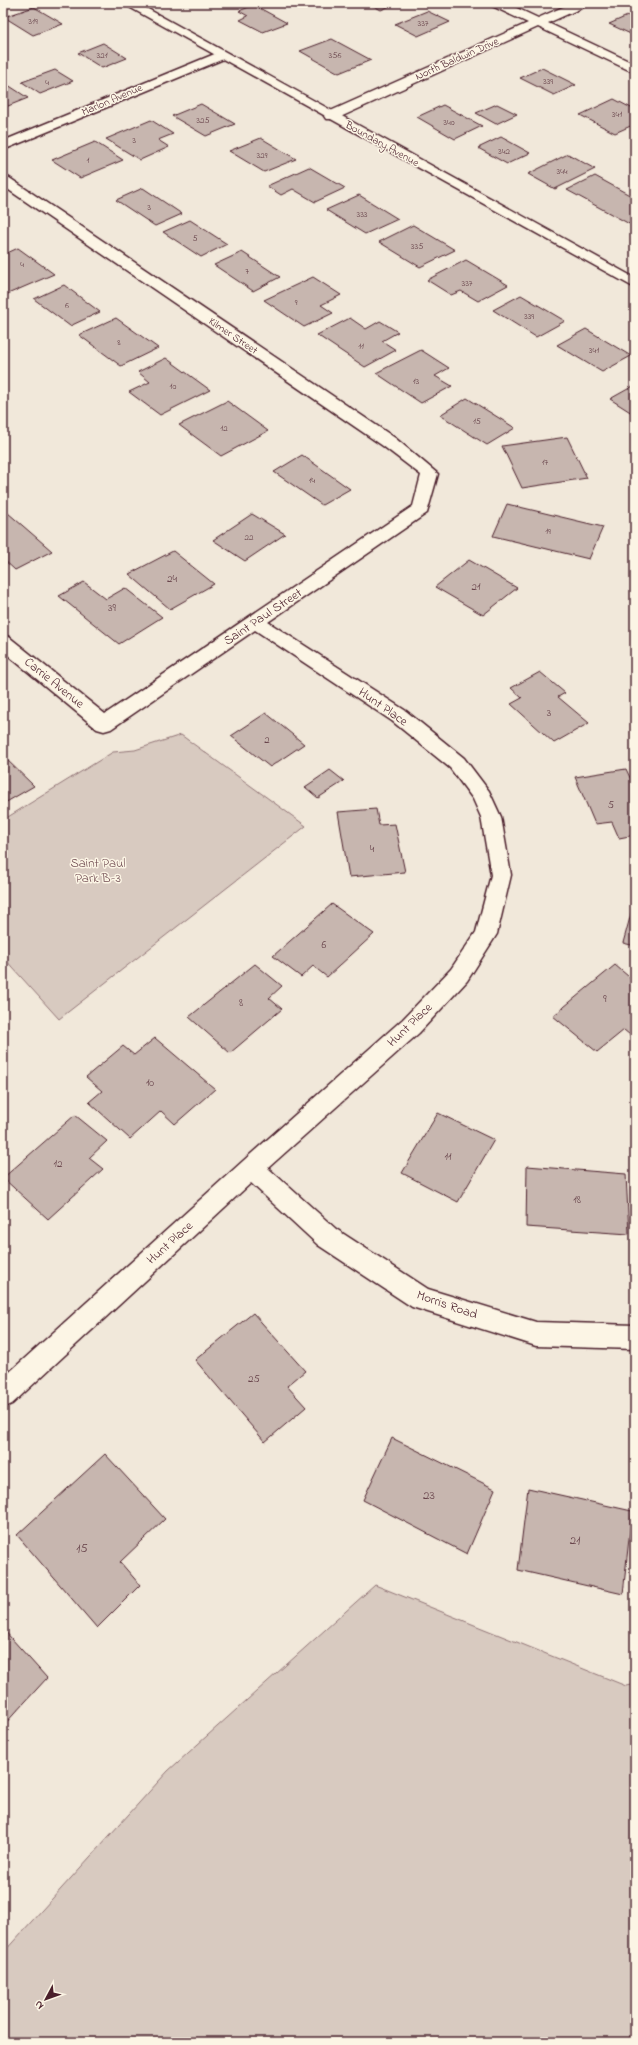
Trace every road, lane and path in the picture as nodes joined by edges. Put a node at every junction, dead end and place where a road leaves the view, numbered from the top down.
1 (128, 3) edge
2 (496, 3) edge
3 (582, 3) edge
4 (538, 23) junction
5 (222, 55) junction
6 (635, 69) edge
7 (331, 116) junction
8 (3, 146) edge
9 (3, 180) edge
10 (635, 284) edge
11 (421, 509) joint
12 (255, 622) junction
13 (3, 642) edge
14 (104, 724) joint
15 (251, 1168) junction
16 (635, 1337) edge
17 (3, 1395) edge

1 - 5 street, Boundary Avenue
2 - 4 street
3 - 4 street, North Baldwin Drive
4 - 6 street
4 - 7 street, North Baldwin Drive
5 - 7 street, Boundary Avenue
5 - 8 street, Marlon Avenue
7 - 10 street, Boundary Avenue
9 - 11 street, Kilmer Street
11 - 12 street, Saint Paul Street
12 - 14 street, Saint Paul Street
12 - 15 street, Hunt Place
13 - 14 street, Carrie Avenue
15 - 16 street, Morris Road
15 - 17 street, Hunt Place

